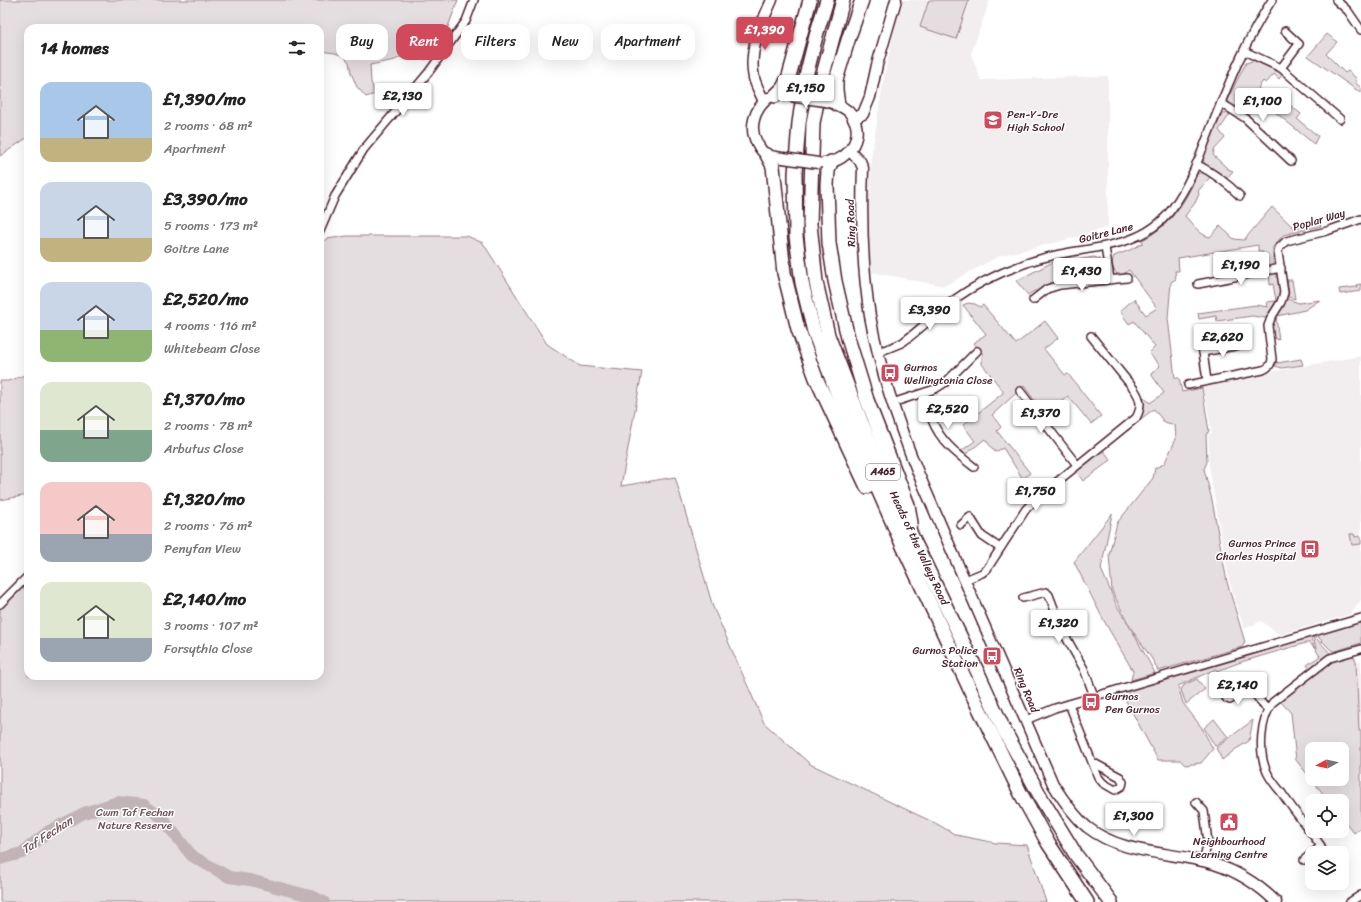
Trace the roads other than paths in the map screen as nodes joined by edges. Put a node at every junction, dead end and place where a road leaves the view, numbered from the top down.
1 (474, 0) edge
2 (772, 0) edge
3 (810, 0) edge
4 (827, 0) edge
5 (843, 0) edge
6 (862, 0) edge
7 (896, 0) edge
8 (1272, 0) edge
9 (1336, 0) edge
10 (1361, 30) edge
11 (1285, 31) dead end
12 (1244, 51) junction
13 (1280, 68) junction
14 (769, 99) junction
15 (1221, 103) junction
16 (838, 105) junction
17 (853, 119) junction
18 (1340, 119) dead end
19 (850, 151) junction
20 (767, 154) junction
21 (1291, 161) dead end
22 (824, 162) junction
23 (1196, 164) junction
24 (1240, 196) dead end
25 (1361, 219) edge
26 (324, 222) edge
27 (1105, 247) junction
28 (1281, 268) junction
29 (1127, 278) dead end
30 (1110, 279) junction
31 (1198, 284) dead end
32 (1033, 300) dead end
33 (1091, 336) dead end
34 (1201, 338) dead end
35 (1240, 345) dead end
36 (977, 351) dead end
37 (878, 352) junction
38 (1203, 352) junction
39 (1207, 381) junction
40 (1188, 385) dead end
41 (1020, 391) dead end
42 (924, 393) junction
43 (892, 403) junction
44 (1077, 465) junction
45 (974, 467) dead end
46 (961, 524) dead end
47 (908, 542) junction
48 (1000, 548) junction
49 (24, 580) edge
50 (965, 580) junction
51 (1023, 598) dead end
52 (0, 604) edge
53 (1361, 618) edge
54 (1361, 649) edge
55 (1218, 687) dead end
56 (1094, 696) junction
57 (1069, 704) junction
58 (1268, 708) junction
59 (1026, 720) junction
60 (1092, 762) dead end
61 (1196, 802) dead end
62 (1321, 846) edge
63 (1203, 861) junction
64 (1361, 895) edge
65 (1087, 902) edge
66 (1111, 902) edge
67 (1276, 902) edge
68 (1350, 902) edge

1 - 26 street
2 - 14 street
3 - 14 highway
4 - 47 highway, Heads of the Valleys Road / A465
5 - 47 highway, Heads of the Valleys Road / A465
6 - 16 highway
7 - 17 street
8 - 12 street, Goitre Lane
9 - 10 street
11 - 13 street
12 - 13 street
12 - 15 street, Goitre Lane
13 - 18 street
14 - 16 street, bridge
14 - 20 street
15 - 21 street
15 - 23 street, Goitre Lane
16 - 17 street
17 - 19 street
19 - 22 street
19 - 37 street, Ring Road
20 - 22 street, bridge
20 - 47 highway
22 - 47 highway
23 - 24 street
23 - 27 street, Goitre Lane
25 - 28 street, Poplar Way
27 - 30 street
27 - 37 street, Goitre Lane
28 - 31 street
28 - 39 street, Poplar Way
29 - 30 street
30 - 32 street
33 - 44 street
34 - 38 street
35 - 38 street
36 - 42 street
37 - 43 street, Ring Road
38 - 39 street
39 - 40 street, Poplar Way
41 - 44 street
42 - 43 street
42 - 45 street
43 - 50 street, Ring Road
44 - 48 street
46 - 48 street
47 - 65 highway, Heads of the Valleys Road / A465
47 - 66 highway, Heads of the Valleys Road / A465
48 - 50 street
49 - 52 street
50 - 59 street, Ring Road
51 - 56 street
53 - 56 street
54 - 58 street
55 - 58 street
56 - 57 street
57 - 59 street
57 - 60 street
58 - 62 street
59 - 63 street, Ring Road
61 - 63 street
63 - 67 street, Ring Road
64 - 68 street

